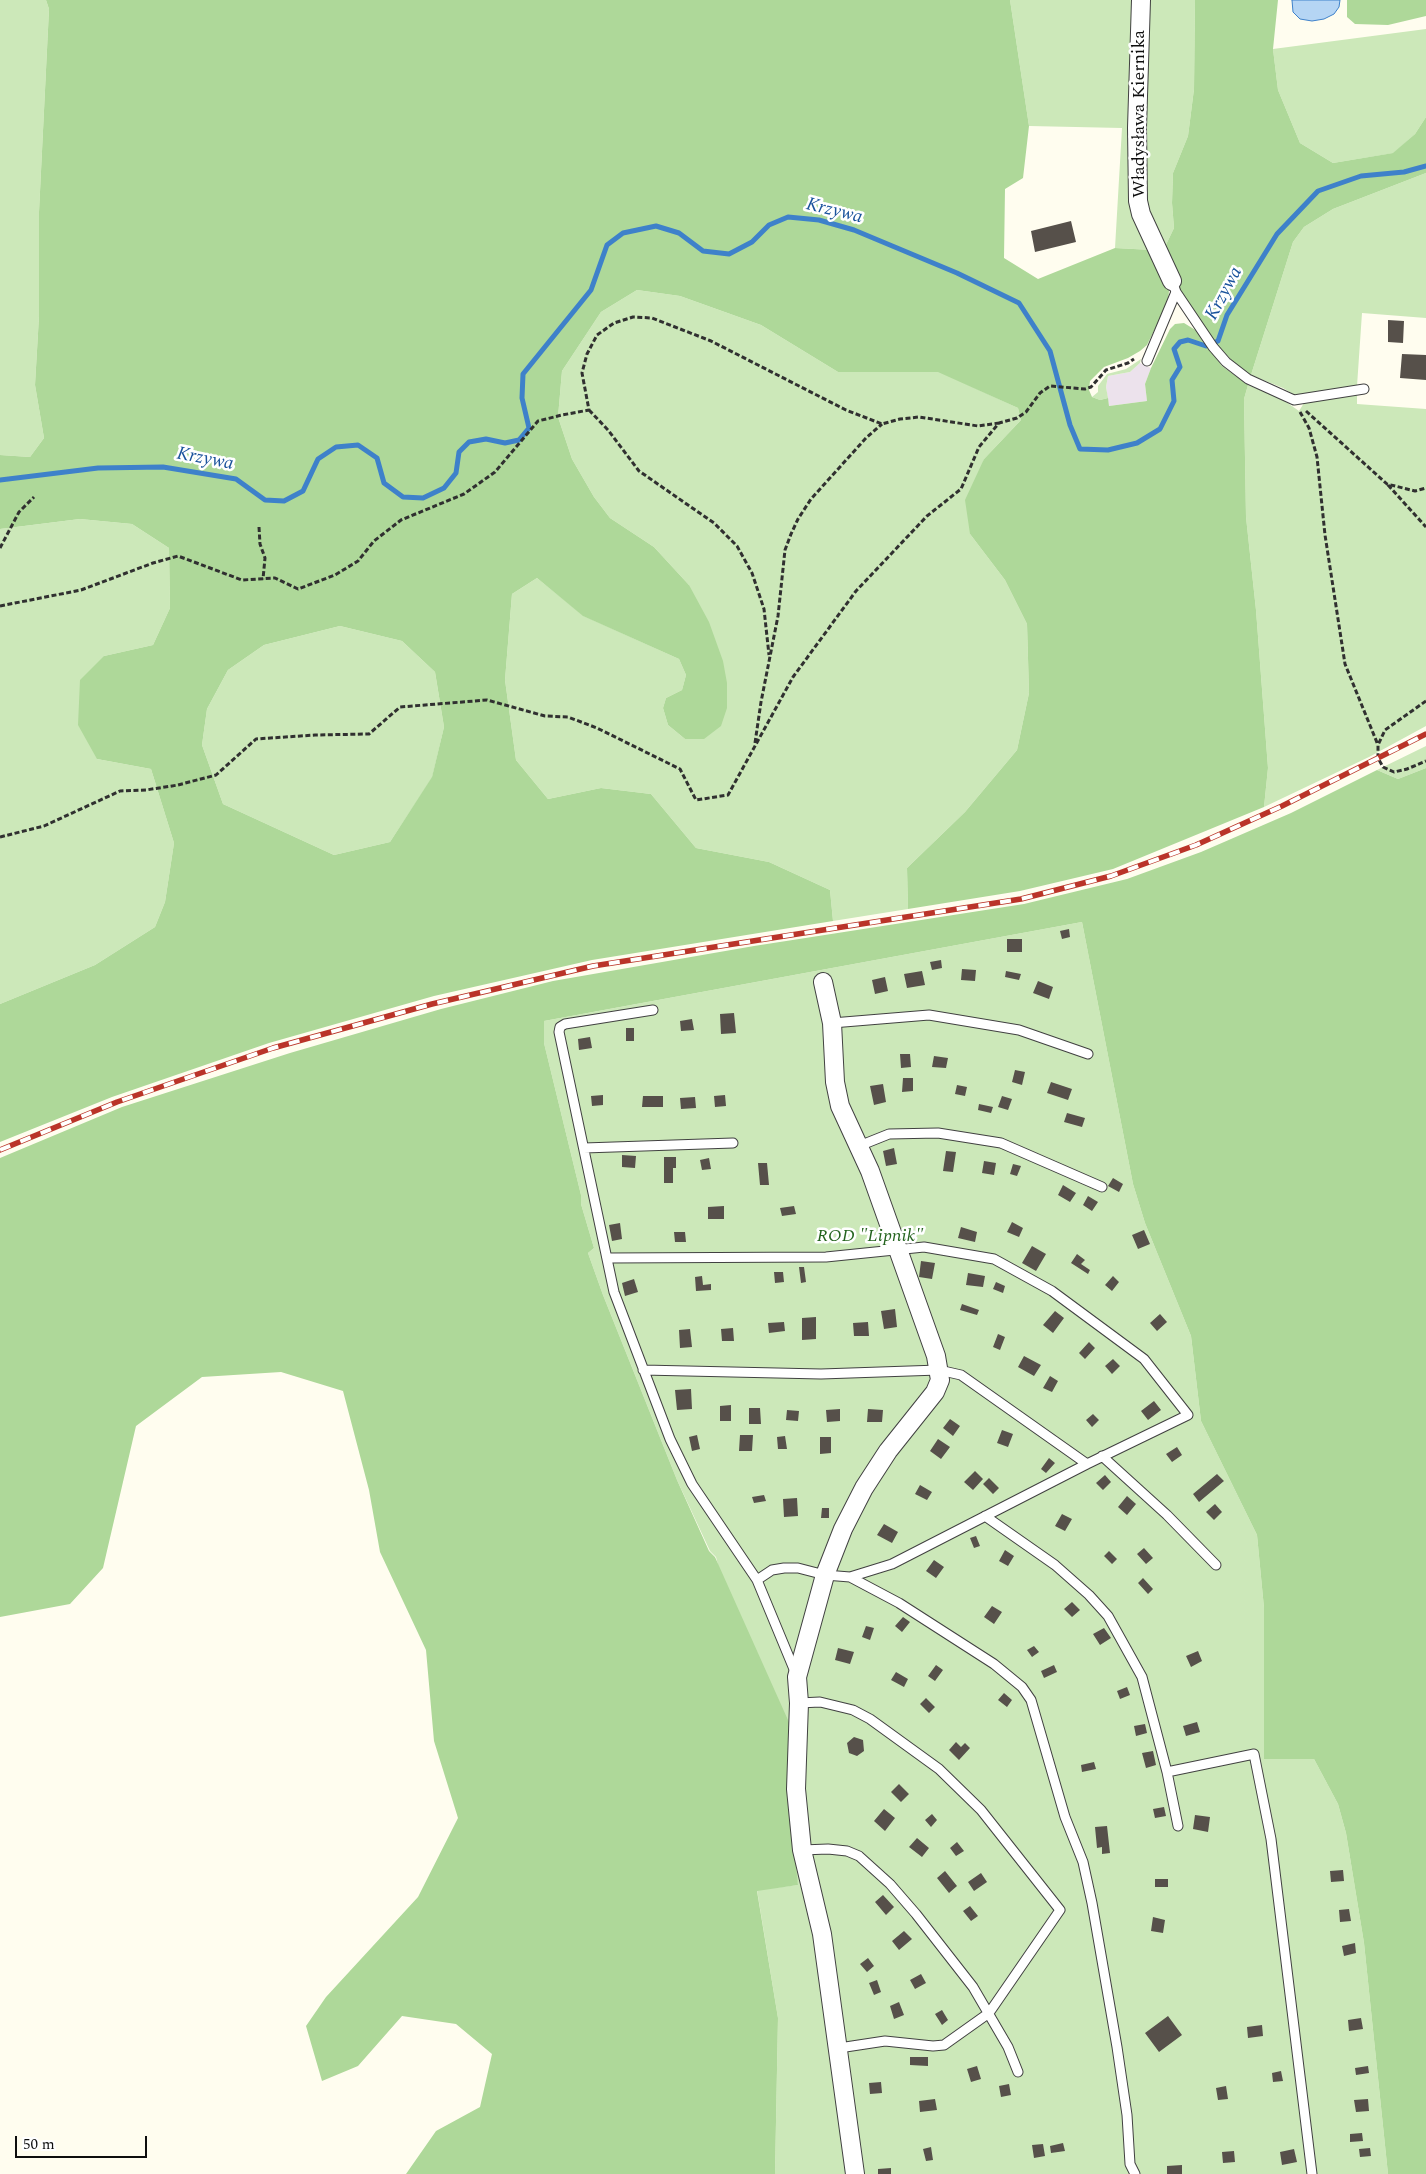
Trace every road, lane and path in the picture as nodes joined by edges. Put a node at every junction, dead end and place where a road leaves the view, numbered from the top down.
1 (1141, 0) edge
2 (1174, 286) junction
3 (1153, 348) junction
4 (1147, 361) dead end
5 (1364, 389) dead end
6 (1294, 400) junction
7 (589, 410) junction
8 (999, 422) junction
9 (882, 424) junction
10 (1387, 484) junction
11 (1426, 488) edge
12 (34, 496) dead end
13 (259, 527) dead end
14 (1426, 528) edge
15 (0, 548) edge
16 (263, 579) junction
17 (0, 606) edge
18 (770, 661) junction
19 (1426, 701) edge
20 (1378, 745) junction
21 (755, 746) junction
22 (1426, 762) edge
23 (0, 837) edge
24 (823, 982) dead end
25 (653, 1010) dead end
26 (832, 1024) junction
27 (1088, 1054) dead end
28 (733, 1143) dead end
29 (859, 1146) junction
30 (584, 1148) junction
31 (1102, 1187) dead end
32 (897, 1248) junction
33 (608, 1258) junction
34 (643, 1370) junction
35 (939, 1370) junction
36 (1102, 1456) junction
37 (1087, 1464) junction
38 (985, 1516) junction
39 (1216, 1566) dead end
40 (825, 1575) junction
41 (850, 1578) junction
42 (757, 1580) junction
43 (797, 1677) junction
44 (799, 1704) junction
45 (1167, 1772) junction
46 (1178, 1826) dead end
47 (802, 1850) junction
48 (989, 2013) junction
49 (839, 2048) junction
50 (1018, 2072) dead end
51 (855, 2174) edge
52 (1134, 2174) edge
53 (1312, 2174) edge

1 - 2 street, Władysława Kiernika
2 - 3 lane
2 - 6 lane
3 - 4 lane
3 - 8 path
5 - 6 lane
6 - 10 path
6 - 20 path
7 - 9 path
7 - 16 path
7 - 18 path
8 - 9 path
8 - 21 path
9 - 18 path
10 - 11 path
10 - 14 path
12 - 15 path
13 - 16 path
16 - 17 path
18 - 21 path
19 - 20 path
20 - 22 path
21 - 23 path
24 - 26 street
25 - 30 lane
26 - 27 lane
26 - 29 street
28 - 30 lane
29 - 31 lane
29 - 32 street
30 - 33 lane
32 - 33 lane
32 - 35 street
32 - 36 lane
33 - 34 lane
34 - 35 lane
34 - 42 lane
35 - 37 lane
35 - 40 street
36 - 37 lane
36 - 39 lane
37 - 38 lane
38 - 41 lane
38 - 45 lane
40 - 41 lane
40 - 42 lane
40 - 43 street
41 - 52 lane
42 - 43 lane
43 - 44 street
44 - 47 street
44 - 48 lane
45 - 46 lane
45 - 53 lane
47 - 48 lane
47 - 49 street
48 - 49 lane
48 - 50 lane
49 - 51 street

